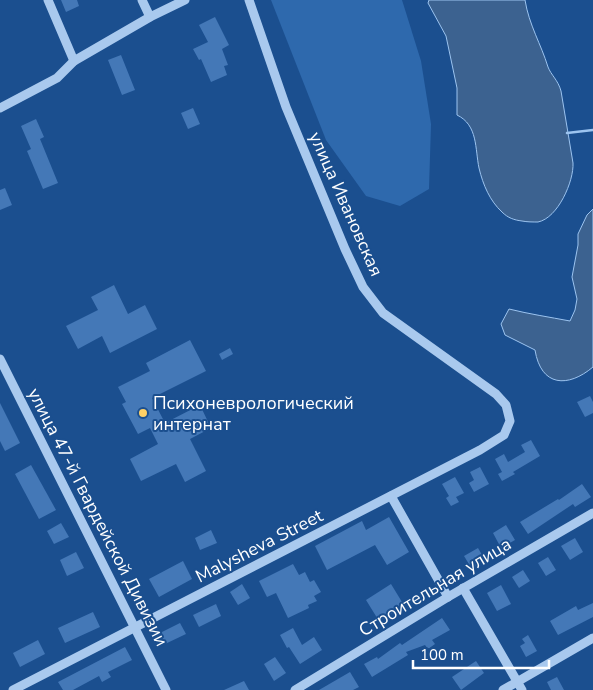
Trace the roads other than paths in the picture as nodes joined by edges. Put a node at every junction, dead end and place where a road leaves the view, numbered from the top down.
1 (48, 0) edge
2 (142, 0) edge
3 (185, 0) edge
4 (249, 0) edge
5 (150, 17) junction
6 (74, 61) junction
7 (0, 108) edge
8 (0, 359) edge
9 (510, 421) joint
10 (392, 496) junction
11 (593, 513) edge
12 (463, 588) junction
13 (448, 597) junction
14 (135, 628) junction
15 (593, 638) edge
16 (520, 686) edge
17 (13, 690) edge
18 (166, 690) edge
19 (295, 690) edge
20 (503, 690) edge

1 - 6 street
2 - 5 street
3 - 5 street
4 - 9 street, улица Ивановская
5 - 6 street
6 - 7 street
8 - 14 street, улица 47-й Гвардейской Дивизии
9 - 10 street, Malysheva Street
10 - 13 street
10 - 14 street, Malysheva Street
11 - 12 street, Строительная улица
12 - 13 street, Строительная улица
12 - 16 street
13 - 19 street, Строительная улица
14 - 17 street, Malysheva Street
14 - 18 street, улица 47-й Гвардейской Дивизии
15 - 16 street
16 - 20 street

